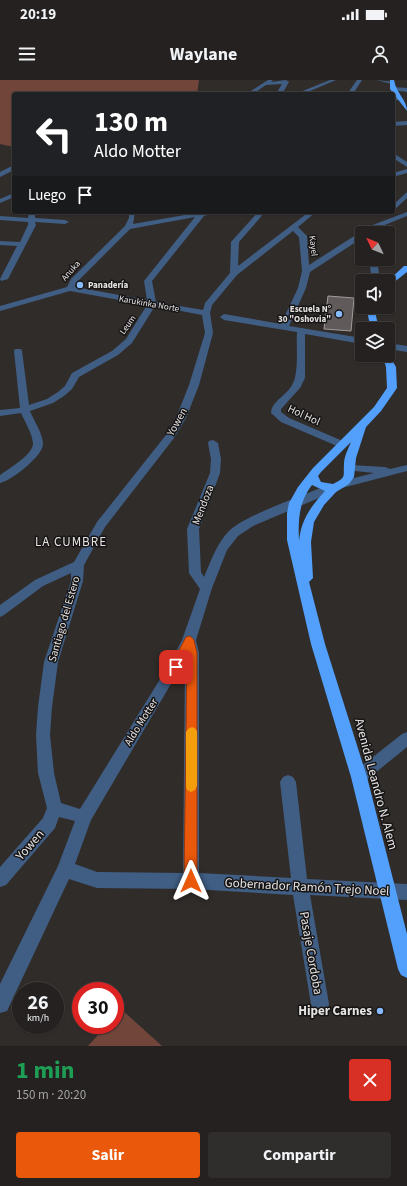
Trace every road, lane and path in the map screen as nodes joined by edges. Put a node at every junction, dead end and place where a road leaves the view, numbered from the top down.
1 (271, 80) edge
2 (334, 80) edge
3 (360, 80) edge
4 (378, 80) edge
5 (392, 81) edge
6 (266, 84) junction
7 (393, 89) junction
8 (407, 90) edge
9 (253, 92) edge
10 (280, 92) edge
11 (303, 92) edge
12 (351, 92) edge
13 (395, 99) edge
14 (400, 99) junction
15 (407, 109) edge
16 (407, 123) edge
17 (395, 124) edge
18 (395, 156) edge
19 (407, 165) edge
20 (12, 168) edge
21 (407, 171) edge
22 (395, 174) edge
23 (0, 175) edge
24 (407, 194) edge
25 (12, 196) edge
26 (0, 201) edge
27 (395, 208) edge
28 (32, 214) edge
29 (132, 214) edge
30 (205, 214) edge
31 (260, 214) edge
32 (310, 214) edge
33 (388, 214) edge
34 (407, 214) edge
35 (201, 215) junction
36 (0, 218) edge
37 (31, 220) junction
38 (65, 222) dead end
39 (374, 226) joint
40 (128, 227) junction
41 (294, 227) junction
42 (355, 240) edge
43 (0, 243) edge
44 (23, 244) junction
45 (235, 254) junction
46 (255, 256) junction
47 (407, 268) edge
48 (306, 271) junction
49 (234, 273) junction
50 (4, 279) dead end
51 (395, 279) edge
52 (70, 290) junction
53 (152, 304) junction
54 (0, 309) edge
55 (206, 313) junction
56 (224, 317) dead end
57 (284, 328) junction
58 (301, 331) junction
59 (355, 341) edge
60 (395, 347) edge
61 (407, 349) edge
62 (18, 351) dead end
63 (389, 362) edge
64 (25, 410) junction
65 (0, 413) edge
66 (366, 420) junction
67 (213, 443) dead end
68 (341, 444) junction
69 (326, 462) junction
70 (350, 466) junction
71 (402, 469) edge
72 (313, 475) junction
73 (0, 480) edge
74 (335, 487) junction
75 (295, 503) junction
76 (78, 565) junction
77 (206, 588) junction
78 (309, 610) junction
79 (0, 612) edge
80 (190, 640) junction
81 (407, 738) edge
82 (359, 777) junction
83 (288, 782) dead end
84 (54, 808) junction
85 (84, 817) junction
86 (65, 869) junction
87 (0, 880) edge
88 (191, 881) junction
89 (300, 886) junction
90 (387, 891) junction
91 (407, 892) edge
92 (407, 969) edge
93 (0, 1004) edge
94 (320, 1004) dead end

1 - 6 street
2 - 11 street
3 - 12 street
4 - 5 street
5 - 7 highway
6 - 9 street
6 - 10 street
7 - 8 street
7 - 14 highway
13 - 14 street
14 - 15 highway
16 - 17 street
18 - 19 street
20 - 23 street
21 - 22 street
24 - 27 street
25 - 26 street
28 - 37 street
29 - 40 street
30 - 35 street
31 - 45 street
32 - 41 street
33 - 39 street
34 - 39 street
35 - 40 street
35 - 53 street
36 - 37 street
37 - 38 street
37 - 44 street
40 - 52 street, Anuka
41 - 46 street
41 - 48 street, Kayel
42 - 48 street
43 - 44 street
44 - 50 street
45 - 46 street
45 - 49 street
46 - 49 street
47 - 51 highway
48 - 57 street
49 - 55 street
52 - 53 street, Karukinka Norte
52 - 54 street, Anuka
53 - 55 street, Karukinka Norte
53 - 64 street, Leum
55 - 76 street, Yowen
56 - 57 street
57 - 58 street
58 - 59 street
58 - 68 street, Hol Hol
60 - 61 street
62 - 64 street
63 - 66 highway, Avenida Leandro N. Alem
64 - 65 street, Leum
64 - 73 street
66 - 68 highway, Avenida Leandro N. Alem
66 - 70 highway, Avenida Leandro N. Alem
67 - 77 street, Mendoza
68 - 69 highway, Avenida Leandro N. Alem
69 - 70 highway
69 - 72 highway, Avenida Leandro N. Alem
70 - 71 street, Aldo Motter
70 - 74 highway, Avenida Leandro N. Alem
71 - 74 street, Aldo Motter
72 - 74 highway
72 - 75 highway, Avenida Leandro N. Alem
74 - 75 street, Aldo Motter
74 - 78 highway, Avenida Leandro N. Alem
75 - 77 street, Aldo Motter
75 - 78 highway, Avenida Leandro N. Alem
76 - 79 street
76 - 84 street, Santiago del Estero
77 - 80 street, Aldo Motter
78 - 82 highway, Avenida Leandro N. Alem
80 - 85 street, Aldo Motter
80 - 88 street
81 - 82 street
82 - 90 highway, Avenida Leandro N. Alem
83 - 89 street, Pasaje Cordoba
84 - 85 street
84 - 87 street, Yowen
85 - 86 street, Aldo Motter
86 - 88 street, Gobernador Ramón Trejo Noel
86 - 93 street, Aldo Motter
88 - 89 street, Gobernador Ramón Trejo Noel
89 - 90 street, Gobernador Ramón Trejo Noel
89 - 94 street, Pasaje Cordoba
90 - 91 street, Gobernador Ramón Trejo Noel
90 - 92 highway, Avenida Leandro N. Alem

